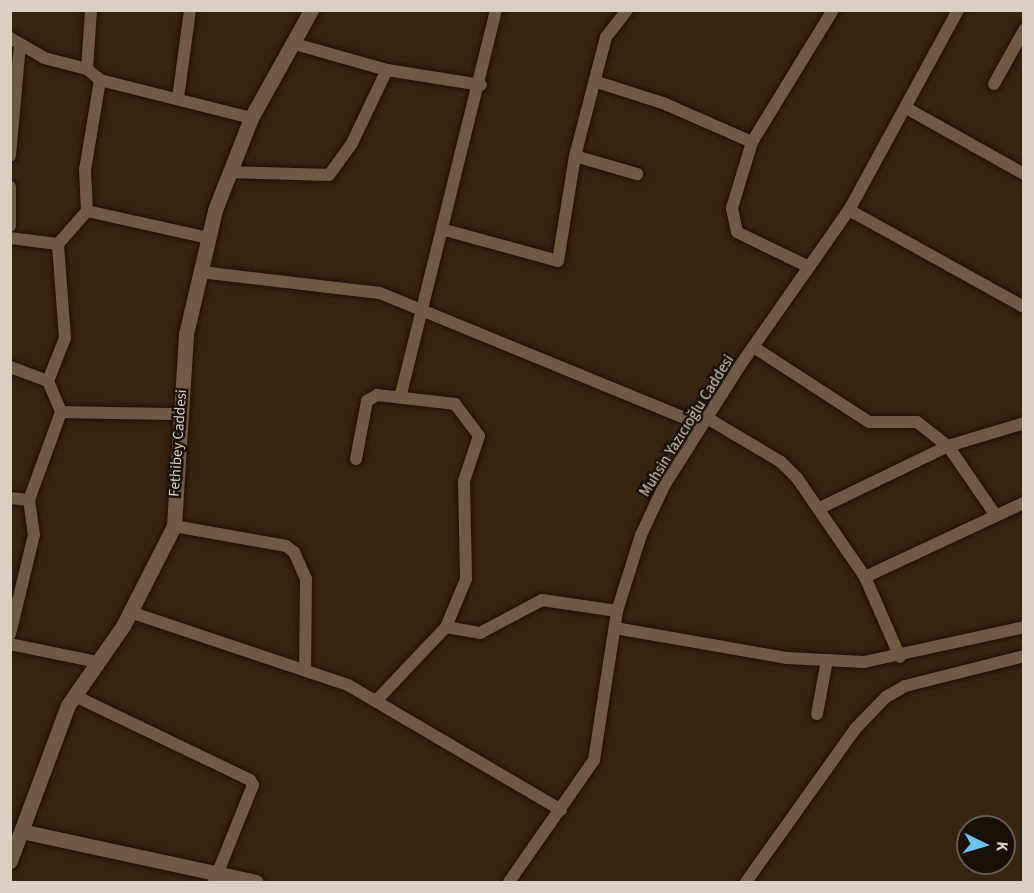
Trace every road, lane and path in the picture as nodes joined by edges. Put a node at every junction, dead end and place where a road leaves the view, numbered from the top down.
1 (91, 10) edge
2 (190, 10) edge
3 (311, 10) edge
4 (496, 10) edge
5 (627, 10) edge
6 (834, 10) edge
7 (958, 10) edge
8 (1023, 30) edge
9 (15, 41) edge
10 (295, 44) junction
11 (87, 69) junction
12 (387, 70) junction
13 (100, 80) junction
14 (597, 82) junction
15 (994, 84) dead end
16 (481, 85) junction
17 (178, 98) junction
18 (908, 109) junction
19 (252, 118) junction
20 (752, 142) junction
21 (10, 156) edge
22 (575, 156) junction
23 (229, 172) junction
24 (637, 174) dead end
25 (1023, 174) edge
26 (10, 187) edge
27 (849, 210) junction
28 (87, 212) junction
29 (10, 226) edge
30 (445, 230) junction
31 (10, 238) edge
32 (209, 238) junction
33 (57, 244) junction
34 (809, 267) junction
35 (200, 272) junction
36 (1023, 307) edge
37 (423, 310) junction
38 (755, 348) junction
39 (10, 367) edge
40 (48, 381) junction
41 (401, 394) junction
42 (61, 412) junction
43 (180, 414) junction
44 (704, 422) junction
45 (1023, 423) edge
46 (948, 446) junction
47 (356, 459) dead end
48 (10, 498) edge
49 (29, 500) junction
50 (1023, 503) edge
51 (820, 508) junction
52 (994, 513) junction
53 (174, 526) junction
54 (865, 577) junction
55 (617, 611) junction
56 (130, 612) junction
57 (446, 627) junction
58 (1023, 627) edge
59 (615, 628) junction
60 (10, 634) edge
61 (10, 644) edge
62 (1023, 656) edge
63 (900, 657) junction
64 (827, 660) junction
65 (98, 662) junction
66 (305, 669) junction
67 (75, 696) junction
68 (377, 700) junction
69 (818, 714) dead end
70 (561, 810) junction
71 (16, 831) edge
72 (10, 861) edge
73 (215, 877) edge
74 (513, 881) edge
75 (256, 882) edge
76 (746, 882) edge

1 - 11 street
2 - 17 street
3 - 10 street, Fethibey Caddesi
4 - 16 street
5 - 14 street
6 - 20 street
7 - 18 street, Muhsin Yazıcıoğlu Caddesi
8 - 15 street
9 - 11 street
9 - 21 street
10 - 12 street
10 - 19 street, Fethibey Caddesi
11 - 13 street
12 - 16 street
12 - 23 street
13 - 17 street
13 - 28 street
14 - 20 street
14 - 22 street
16 - 30 street
17 - 19 street
18 - 25 street
18 - 27 street, Muhsin Yazıcıoğlu Caddesi
19 - 23 street, Fethibey Caddesi
20 - 34 street
22 - 24 street
22 - 30 street
23 - 32 street, Fethibey Caddesi
26 - 29 street
27 - 34 street, Muhsin Yazıcıoğlu Caddesi
27 - 36 street
28 - 32 street
28 - 33 street
30 - 37 street
31 - 33 street
32 - 35 street, Fethibey Caddesi
33 - 40 street
34 - 38 street, Muhsin Yazıcıoğlu Caddesi
35 - 37 street
35 - 43 street, Fethibey Caddesi
37 - 41 street
37 - 44 street
38 - 44 street, Muhsin Yazıcıoğlu Caddesi
38 - 46 street
39 - 40 street
40 - 42 street
41 - 47 street
41 - 57 street
42 - 43 street
42 - 49 street
43 - 53 street, Fethibey Caddesi
44 - 51 street
44 - 55 street, Muhsin Yazıcıoğlu Caddesi
45 - 46 street
46 - 51 street
46 - 52 street
48 - 49 street
49 - 60 street
50 - 52 street
51 - 54 street
52 - 54 street
53 - 56 street, Fethibey Caddesi
53 - 66 street
54 - 63 street
55 - 57 street
55 - 59 street, Muhsin Yazıcıoğlu Caddesi
56 - 65 street, Fethibey Caddesi
56 - 66 street
57 - 68 street
58 - 63 street
59 - 64 street
59 - 70 street, Muhsin Yazıcıoğlu Caddesi
61 - 65 street
62 - 76 street
63 - 64 street
64 - 69 street
65 - 67 street, Fethibey Caddesi
66 - 68 street
67 - 71 street, Fethibey Caddesi
67 - 73 street
68 - 70 street
70 - 74 street, Muhsin Yazıcıoğlu Caddesi
71 - 72 street, Fethibey Caddesi
71 - 73 street
73 - 75 street

